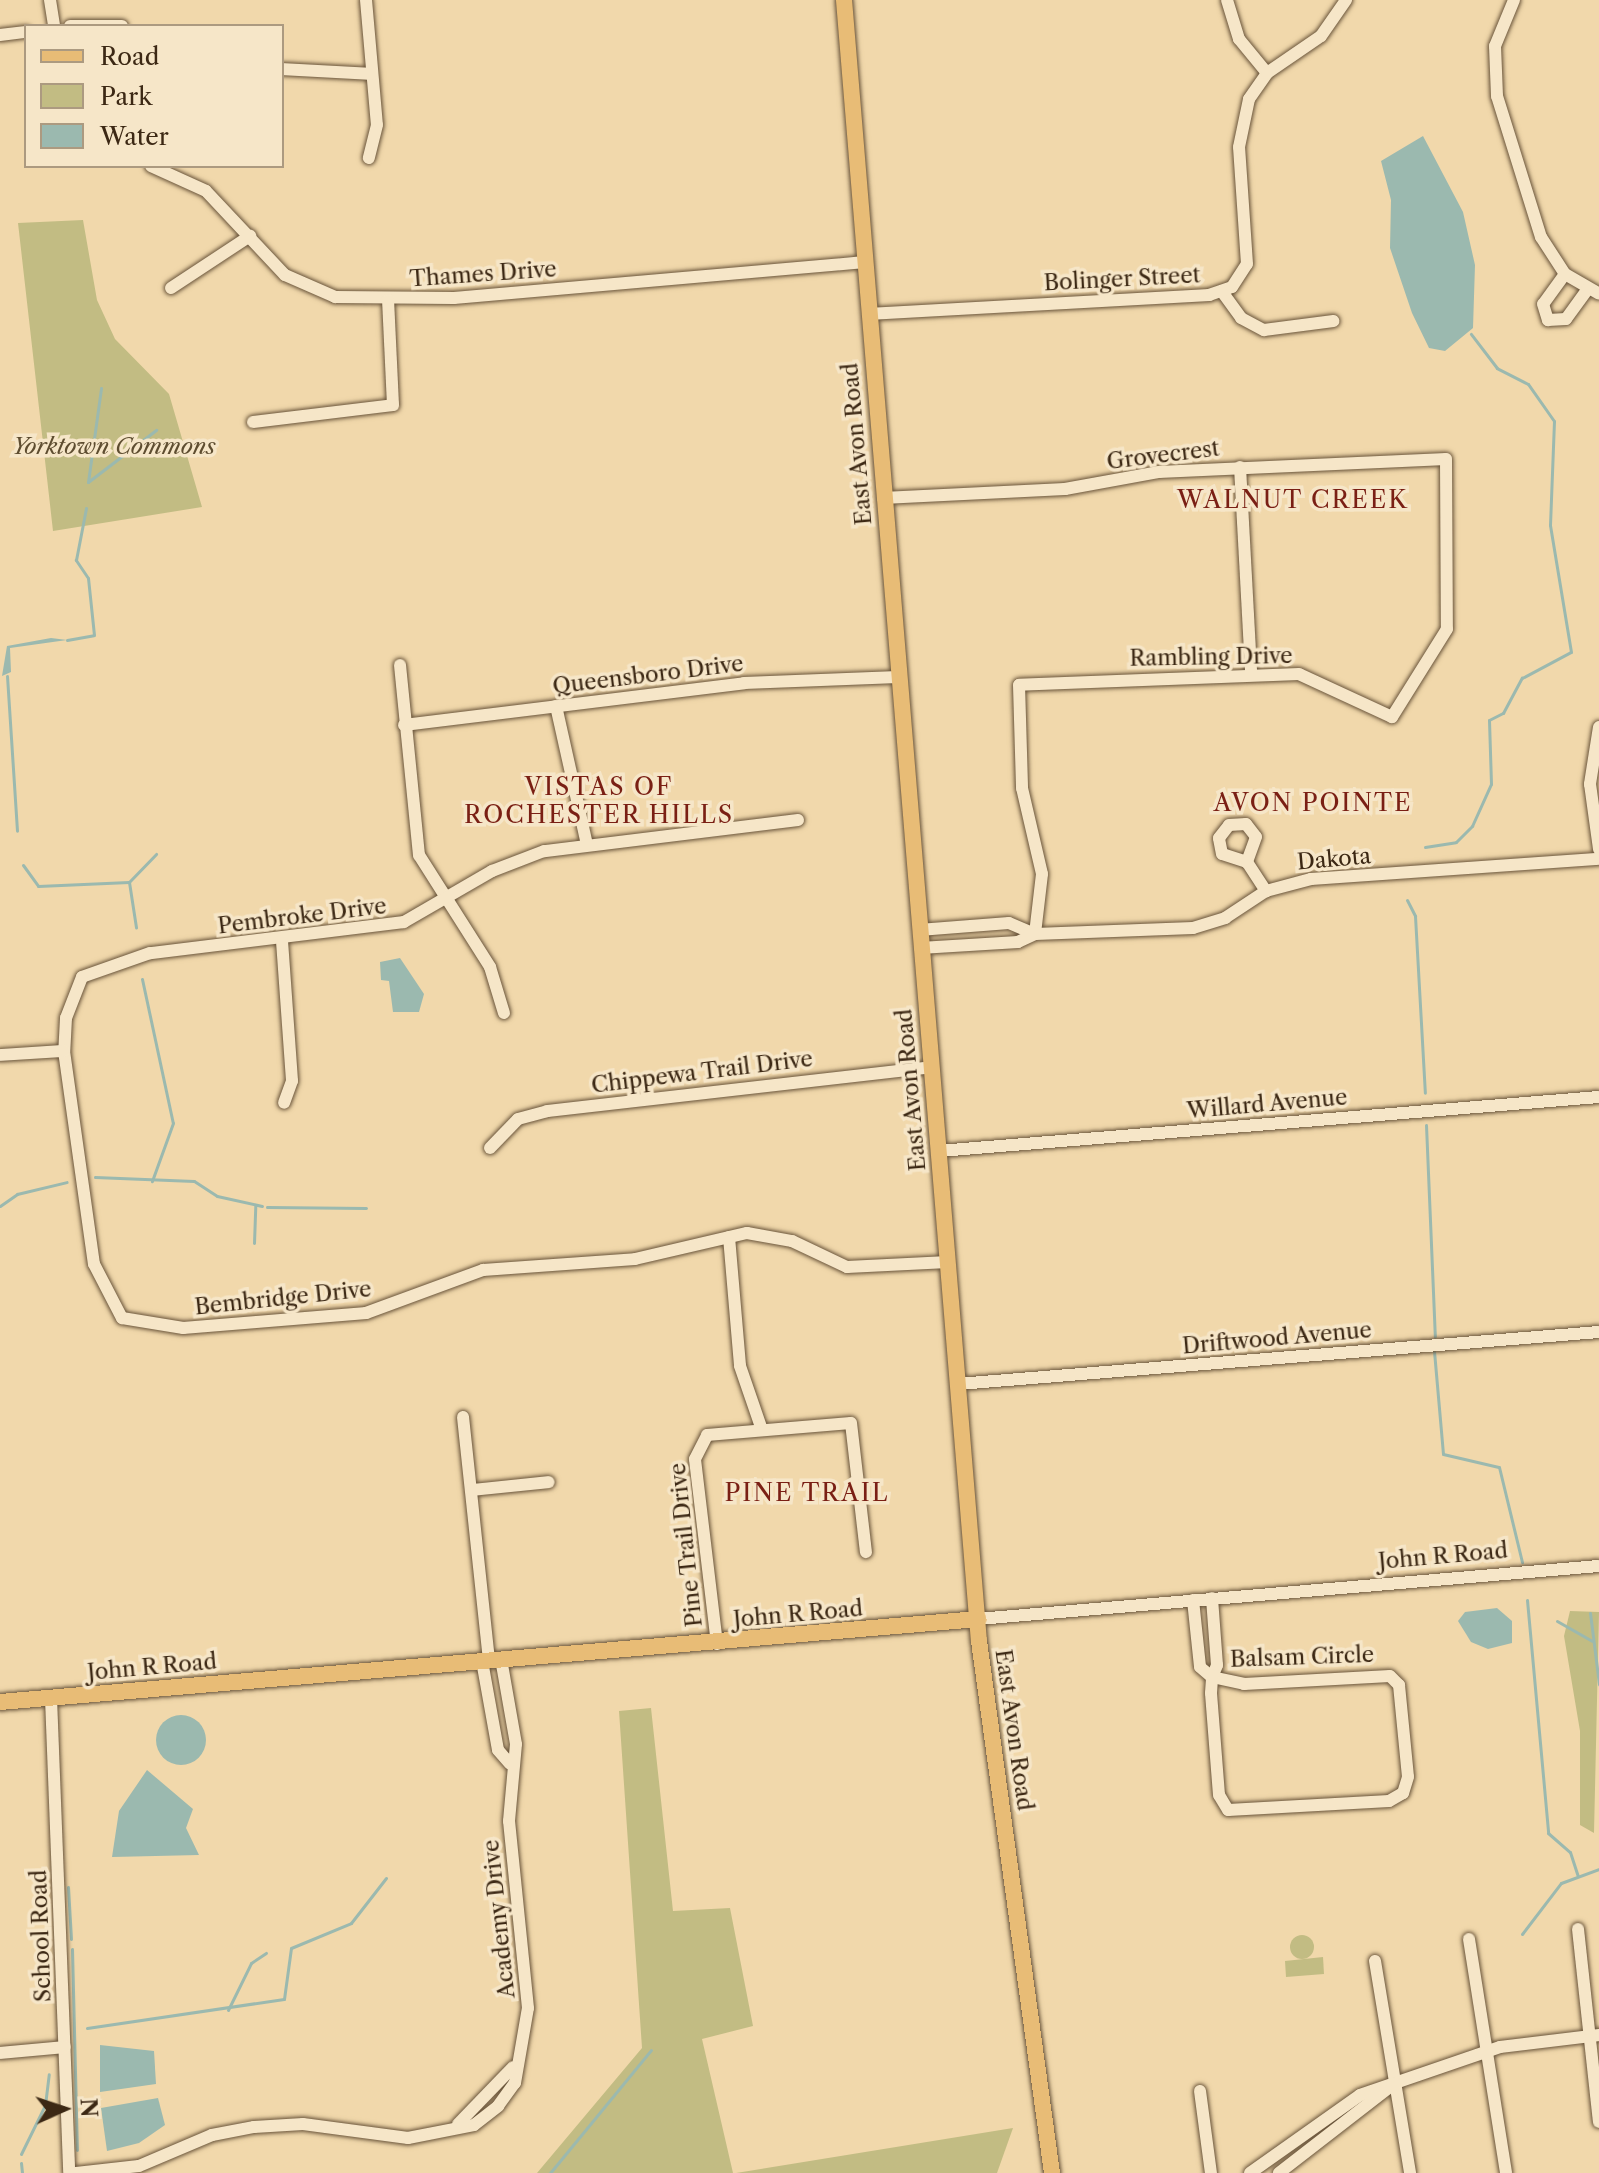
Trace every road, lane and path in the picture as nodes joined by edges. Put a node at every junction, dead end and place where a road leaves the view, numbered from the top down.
1 (50, 0) edge
2 (366, 0) edge
3 (844, 0) edge
4 (1227, 0) edge
5 (1346, 0) edge
6 (1514, 0) edge
7 (54, 24) edge
8 (24, 32) edge
9 (0, 35) edge
10 (284, 69) edge
11 (1267, 73) junction
12 (372, 74) junction
13 (369, 158) dead end
14 (155, 168) edge
15 (250, 236) junction
16 (864, 262) junction
17 (1565, 274) junction
18 (171, 288) dead end
19 (1593, 292) edge
20 (1223, 293) junction
21 (388, 300) junction
22 (868, 314) junction
23 (1333, 321) dead end
24 (253, 422) dead end
25 (1240, 467) junction
26 (883, 498) junction
27 (400, 665) dead end
28 (1251, 672) junction
29 (898, 677) junction
30 (556, 706) junction
31 (1392, 717) joint
32 (404, 725) junction
33 (1599, 727) edge
34 (1596, 761) edge
35 (798, 820) dead end
36 (587, 845) junction
37 (1599, 849) edge
38 (1599, 859) edge
39 (1247, 862) dead end
40 (1266, 891) junction
41 (447, 899) junction
42 (919, 930) junction
43 (1035, 934) junction
44 (282, 941) junction
45 (920, 948) junction
46 (504, 1013) dead end
47 (64, 1051) junction
48 (0, 1055) edge
49 (931, 1067) junction
50 (1599, 1097) edge
51 (284, 1103) dead end
52 (490, 1148) dead end
53 (939, 1151) junction
54 (729, 1237) junction
55 (948, 1262) junction
56 (1599, 1332) edge
57 (958, 1384) junction
58 (463, 1417) dead end
59 (761, 1427) junction
60 (549, 1482) dead end
61 (472, 1490) junction
62 (866, 1552) dead end
63 (1599, 1566) edge
64 (1212, 1598) junction
65 (1193, 1600) junction
66 (978, 1619) junction
67 (717, 1644) junction
68 (491, 1660) junction
69 (1212, 1677) junction
70 (51, 1698) junction
71 (0, 1702) edge
72 (510, 1764) junction
73 (1578, 1929) dead end
74 (1469, 1939) dead end
75 (1375, 1961) dead end
76 (1599, 2035) edge
77 (1585, 2036) junction
78 (65, 2047) junction
79 (1488, 2050) junction
80 (0, 2053) edge
81 (513, 2067) junction
82 (1395, 2083) junction
83 (1200, 2091) dead end
84 (1599, 2122) edge
85 (458, 2124) junction
86 (1286, 2150) junction
87 (1298, 2168) edge
88 (69, 2173) edge
89 (76, 2173) edge
90 (1052, 2173) edge
91 (1211, 2173) edge
92 (1250, 2173) edge
93 (1279, 2173) edge
94 (1410, 2173) edge
95 (1506, 2173) edge

1 - 7 street
2 - 12 street
3 - 16 main road, East Avon Road
4 - 11 street
5 - 11 street, Bolinger Street
6 - 17 street
8 - 9 street
10 - 12 street
11 - 20 street, Bolinger Street
12 - 13 street
14 - 15 street, Thames Drive
15 - 18 street
15 - 21 street, Thames Drive
16 - 21 street, Thames Drive
16 - 22 main road, East Avon Road
17 - 19 street
17 - 19 street
20 - 22 street, Bolinger Street
20 - 23 street
21 - 24 street
22 - 26 main road, East Avon Road
25 - 26 street, Grovecrest
25 - 28 street
25 - 31 street, Grovecrest
26 - 29 main road, East Avon Road
27 - 32 street
28 - 31 street, Rambling Drive
28 - 43 street, Rambling Drive
29 - 30 street, Queensboro Drive
29 - 42 main road, East Avon Road
30 - 32 street, Queensboro Drive
30 - 36 street
32 - 41 street
33 - 34 street
34 - 37 street
35 - 36 street, Pembroke Drive
36 - 41 street, Pembroke Drive
38 - 40 street, Dakota
39 - 40 street
40 - 43 street, Dakota
41 - 44 street, Pembroke Drive
41 - 46 street
42 - 43 street, Dakota
42 - 45 main road, East Avon Road
43 - 45 street, Dakota
44 - 47 street, Pembroke Drive
44 - 51 street
45 - 49 main road, East Avon Road
47 - 48 street
47 - 54 street, Bembridge Drive
49 - 52 street, Chippewa Trail Drive
49 - 53 main road, East Avon Road
50 - 53 street, Willard Avenue
53 - 55 main road, East Avon Road
54 - 55 street, Bembridge Drive
54 - 59 street
55 - 57 main road, East Avon Road
56 - 57 street, Driftwood Avenue
57 - 66 main road, East Avon Road
58 - 61 street
59 - 62 street, Pine Trail Drive
59 - 67 street, Pine Trail Drive
60 - 61 street
61 - 68 street
63 - 64 street, John R Road
64 - 65 street, John R Road
64 - 69 street, Balsam Circle
65 - 66 street, John R Road
65 - 69 street, Balsam Circle
66 - 67 main road, John R Road
66 - 90 main road, East Avon Road
67 - 68 main road, John R Road
68 - 70 main road, John R Road
68 - 72 street, Academy Drive
68 - 72 street, Academy Drive
69 - 69 street, Balsam Circle
70 - 71 main road, John R Road
70 - 78 street, School Road
72 - 81 street, Academy Drive
73 - 77 street
74 - 79 street
75 - 82 street
76 - 77 street
77 - 79 street
77 - 84 street
78 - 80 street
78 - 88 street, School Road
79 - 82 street
79 - 95 street
81 - 85 street, Academy Drive
81 - 85 street, Academy Drive
82 - 86 street
82 - 87 street
82 - 94 street
83 - 91 street
85 - 89 street, Academy Drive
86 - 87 street
86 - 92 street
87 - 93 street

